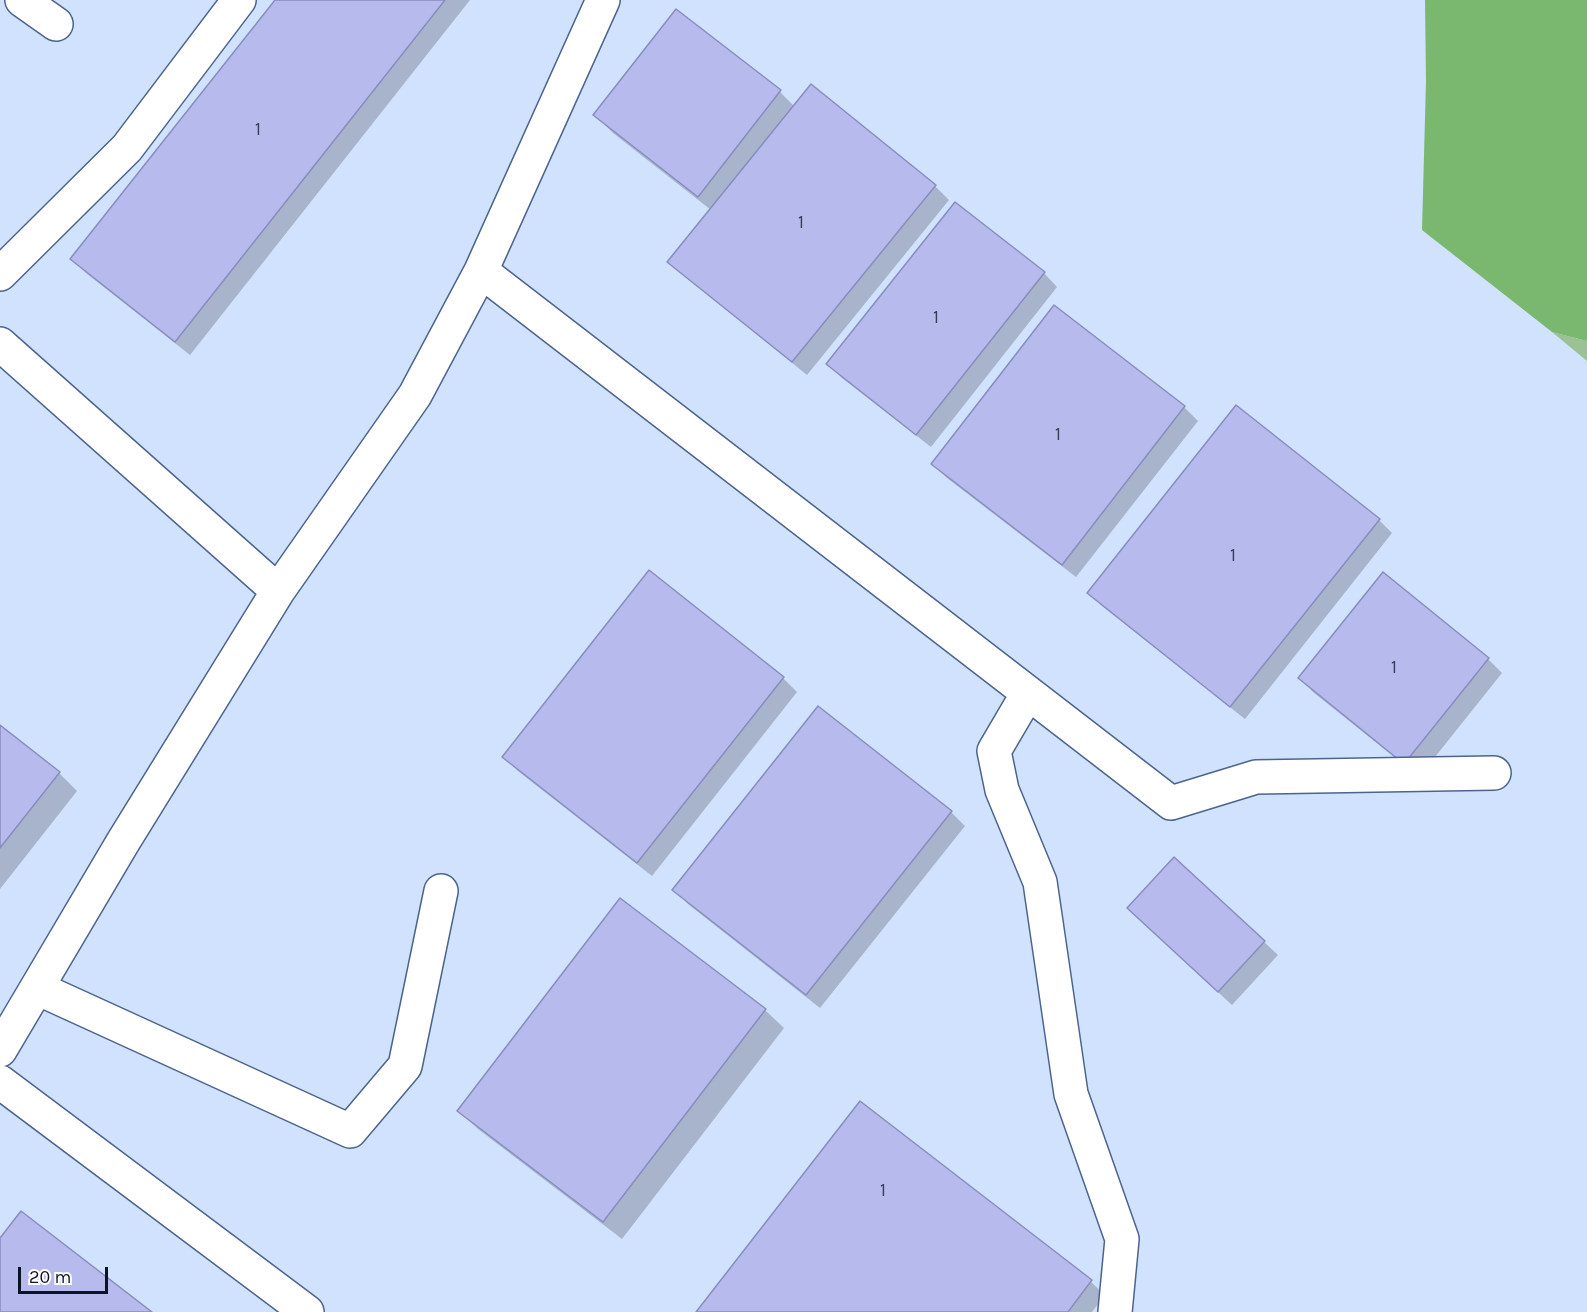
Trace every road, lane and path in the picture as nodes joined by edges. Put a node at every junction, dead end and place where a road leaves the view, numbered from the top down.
1 (22, 0) edge
2 (239, 0) edge
3 (603, 0) edge
4 (56, 24) dead end
5 (481, 271) junction
6 (0, 274) edge
7 (0, 344) edge
8 (278, 591) junction
9 (1028, 693) junction
10 (1494, 773) dead end
11 (441, 891) dead end
12 (37, 988) junction
13 (0, 1050) edge
14 (0, 1082) edge
15 (307, 1312) edge
16 (1115, 1312) edge

1 - 4 lane
2 - 6 lane
3 - 5 lane
5 - 8 lane
5 - 9 lane
7 - 8 lane
8 - 12 lane
9 - 10 lane
9 - 16 lane
11 - 12 lane
12 - 13 lane
14 - 15 lane

